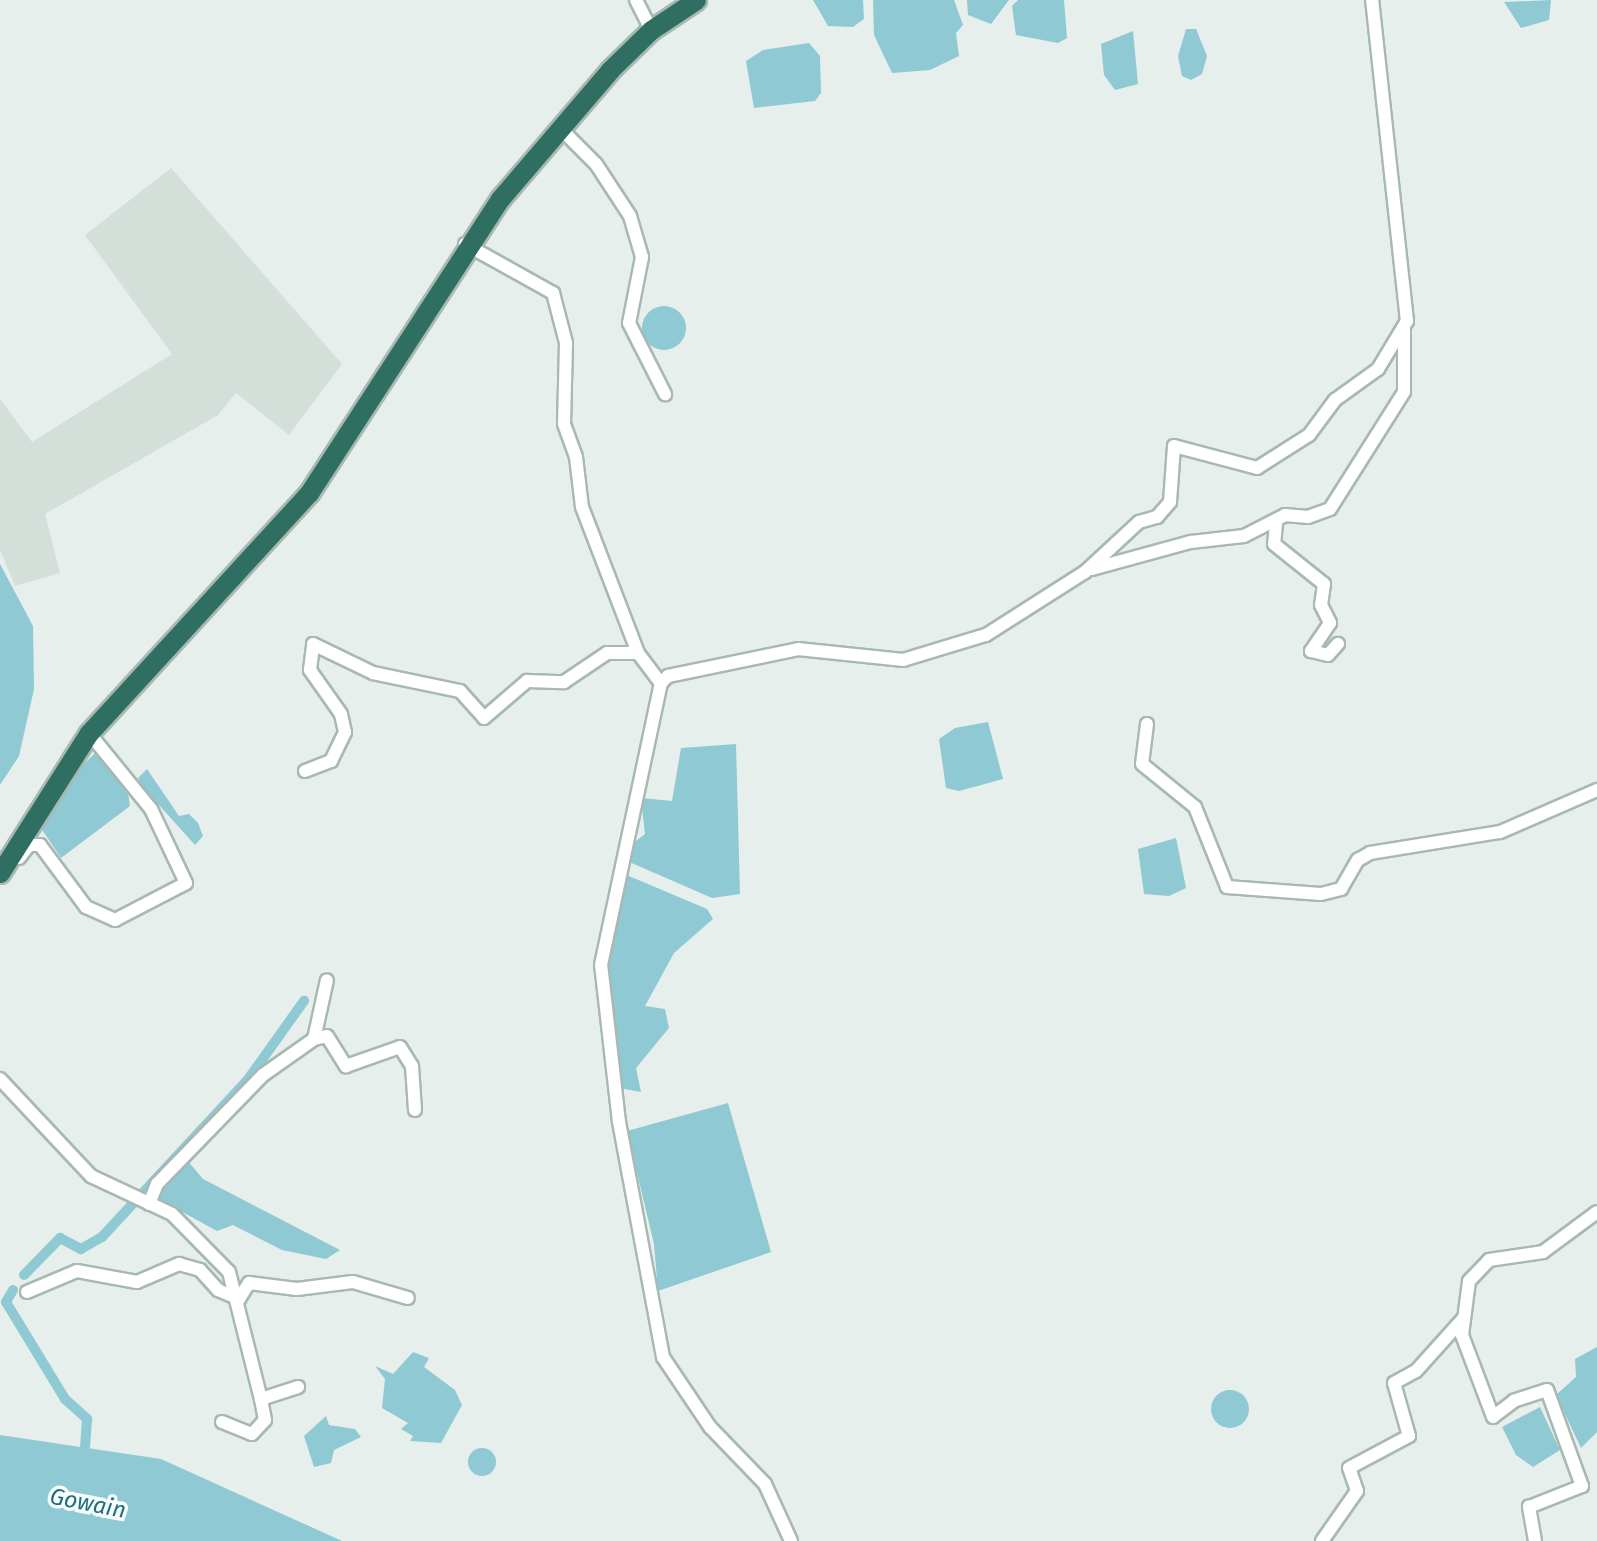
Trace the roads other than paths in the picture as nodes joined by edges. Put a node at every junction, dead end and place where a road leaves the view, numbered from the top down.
1 (636, 0) edge
2 (696, 0) edge
3 (1372, 0) edge
4 (651, 30) junction
5 (561, 129) junction
6 (465, 244) junction
7 (1404, 327) junction
8 (665, 394) dead end
9 (1276, 523) junction
10 (1085, 572) junction
11 (1338, 644) dead end
12 (638, 653) junction
13 (661, 683) junction
14 (1147, 724) dead end
15 (89, 733) junction
16 (305, 771) dead end
17 (1597, 790) edge
18 (0, 873) edge
19 (0, 879) edge
20 (327, 980) dead end
21 (314, 1039) junction
22 (0, 1079) edge
23 (415, 1110) dead end
24 (140, 1199) junction
25 (1597, 1212) edge
26 (27, 1292) dead end
27 (408, 1297) dead end
28 (239, 1299) junction
29 (1462, 1320) junction
30 (298, 1387) dead end
31 (261, 1399) junction
32 (222, 1422) dead end
33 (791, 1541) edge
34 (1322, 1541) edge
35 (1535, 1541) edge

1 - 4 street
2 - 4 highway
3 - 7 street
4 - 5 highway
5 - 6 highway
5 - 8 street
6 - 12 street
6 - 15 highway
7 - 9 street
7 - 10 street
9 - 10 street
9 - 11 street
10 - 13 street
12 - 13 street
12 - 16 street
13 - 33 street
14 - 17 street
15 - 18 highway
15 - 19 street
20 - 21 street
21 - 23 street
21 - 24 street
22 - 24 street
24 - 28 street
25 - 29 street
26 - 28 street
27 - 28 street
28 - 31 street
29 - 34 street
29 - 35 street
30 - 31 street
31 - 32 street

